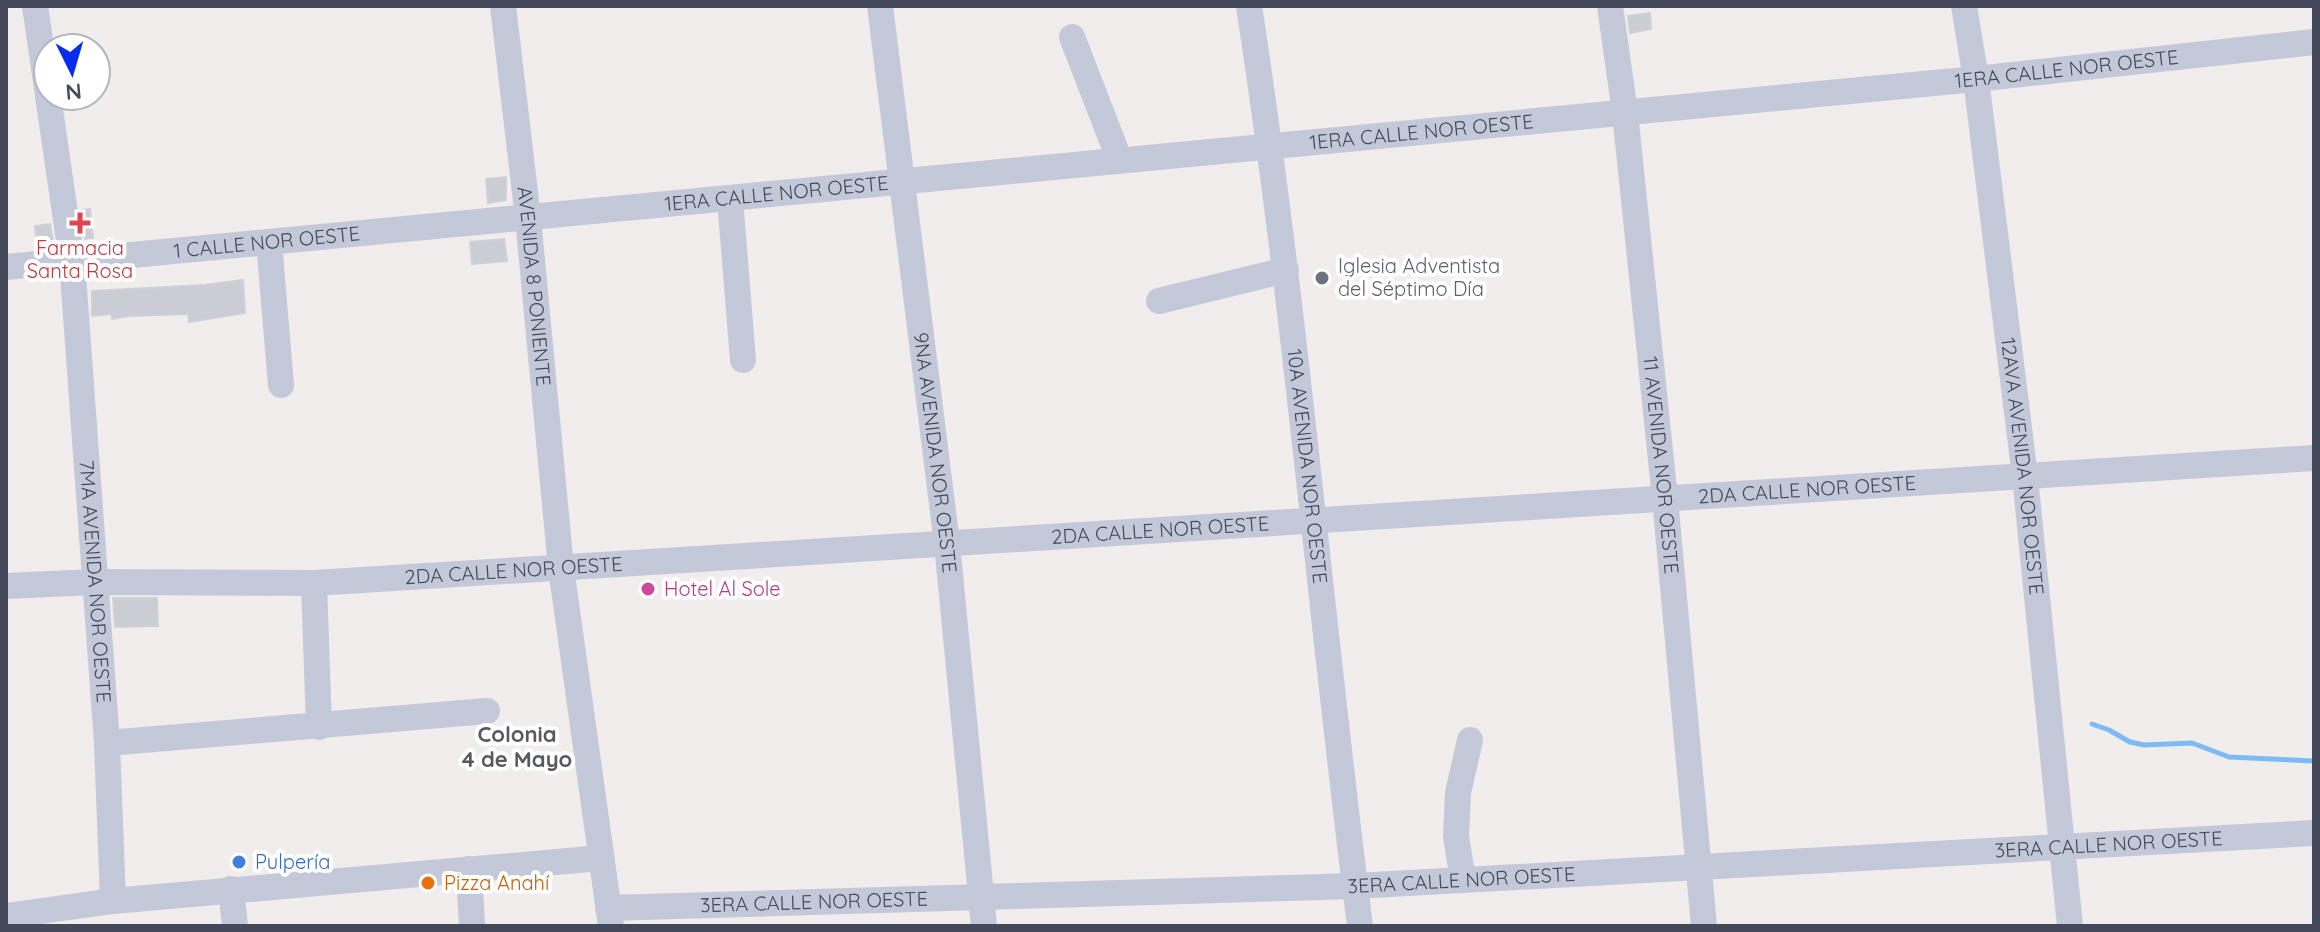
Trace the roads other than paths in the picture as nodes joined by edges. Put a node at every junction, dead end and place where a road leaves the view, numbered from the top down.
1 (35, 6) edge
2 (503, 6) edge
3 (880, 6) edge
4 (1249, 6) edge
5 (1610, 6) edge
6 (1964, 6) edge
7 (39, 32) edge
8 (1072, 37) dead end
9 (2314, 42) edge
10 (1976, 79) junction
11 (50, 112) edge
12 (1625, 113) junction
13 (1271, 147) junction
14 (1120, 161) junction
15 (903, 182) junction
16 (730, 199) junction
17 (528, 218) junction
18 (269, 242) junction
19 (72, 261) junction
20 (6, 267) edge
21 (1286, 270) junction
22 (1159, 301) dead end
23 (743, 360) dead end
24 (281, 385) dead end
25 (2314, 458) edge
26 (2025, 477) junction
27 (1665, 499) junction
28 (1314, 521) junction
29 (947, 544) junction
30 (561, 568) junction
31 (94, 582) junction
32 (314, 583) junction
33 (6, 586) edge
34 (487, 711) dead end
35 (319, 727) junction
36 (1470, 740) dead end
37 (107, 743) junction
38 (2314, 833) edge
39 (2062, 847) junction
40 (601, 858) junction
41 (1697, 867) junction
42 (469, 869) junction
43 (1463, 880) junction
44 (1355, 886) junction
45 (231, 889) junction
46 (981, 898) junction
47 (113, 901) junction
48 (6, 916) edge
49 (610, 917) edge
50 (235, 926) edge
51 (472, 926) edge
52 (984, 926) edge
53 (1360, 926) edge
54 (1704, 926) edge
55 (2070, 926) edge

1 - 7 street, 7MA AVENIDA NOR OESTE
2 - 17 street, AVENIDA 8 PONIENTE
3 - 15 street, 9NA AVENIDA NOR OESTE
4 - 13 street, 10A AVENIDA NOR OESTE
5 - 12 street, 11 AVENIDA NOR OESTE
6 - 10 street, 12AVA AVENIDA NOR OESTE
8 - 14 street
9 - 10 street, 1ERA CALLE NOR OESTE
10 - 12 street, 1ERA CALLE NOR OESTE
10 - 26 street, 12AVA AVENIDA NOR OESTE
11 - 19 street, 7MA AVENIDA NOR OESTE
12 - 13 street, 1ERA CALLE NOR OESTE
12 - 27 street, 11 AVENIDA NOR OESTE
13 - 14 street, 1ERA CALLE NOR OESTE
13 - 21 street, 10A AVENIDA NOR OESTE
14 - 15 street, 1ERA CALLE NOR OESTE
15 - 16 street, 1ERA CALLE NOR OESTE
15 - 29 street, 9NA AVENIDA NOR OESTE
16 - 17 street, 1ERA CALLE NOR OESTE
16 - 23 street
17 - 18 street, 1 CALLE NOR OESTE
17 - 30 street, AVENIDA 8 PONIENTE
18 - 19 street, 1 CALLE NOR OESTE
18 - 24 street
19 - 20 street, 1 CALLE NOR OESTE
19 - 31 street, 7MA AVENIDA NOR OESTE
21 - 22 street
21 - 28 street, 10A AVENIDA NOR OESTE
25 - 26 street, 2DA CALLE NOR OESTE
26 - 27 street, 2DA CALLE NOR OESTE
26 - 39 street, 12AVA AVENIDA NOR OESTE
27 - 28 street, 2DA CALLE NOR OESTE
27 - 41 street, 11 AVENIDA NOR OESTE
28 - 29 street, 2DA CALLE NOR OESTE
28 - 44 street, 10A AVENIDA NOR OESTE
29 - 30 street, 2DA CALLE NOR OESTE
29 - 46 street, 9NA AVENIDA NOR OESTE
30 - 32 street, 2DA CALLE NOR OESTE
30 - 40 street, AVENIDA 8 PONIENTE
31 - 32 street, 2DA CALLE NOR OESTE
31 - 33 street, 2DA CALLE NOR OESTE
31 - 37 street, 7MA AVENIDA NOR OESTE
32 - 35 street
34 - 35 street
35 - 37 street
36 - 43 street
37 - 47 street, 7MA AVENIDA NOR OESTE
38 - 39 street, 3ERA CALLE NOR OESTE
39 - 41 street, 3ERA CALLE NOR OESTE
39 - 55 street, 12AVA AVENIDA NOR OESTE
40 - 42 street
40 - 49 street, AVENIDA 8 PONIENTE
41 - 43 street, 3ERA CALLE NOR OESTE
41 - 54 street, 11 AVENIDA NOR OESTE
42 - 45 street
42 - 51 street
43 - 44 street, 3ERA CALLE NOR OESTE
44 - 46 street, 3ERA CALLE NOR OESTE
44 - 53 street, 10A AVENIDA NOR OESTE
45 - 47 street
45 - 50 street
46 - 49 street, 3ERA CALLE NOR OESTE
46 - 52 street, 9NA AVENIDA NOR OESTE
47 - 48 street

